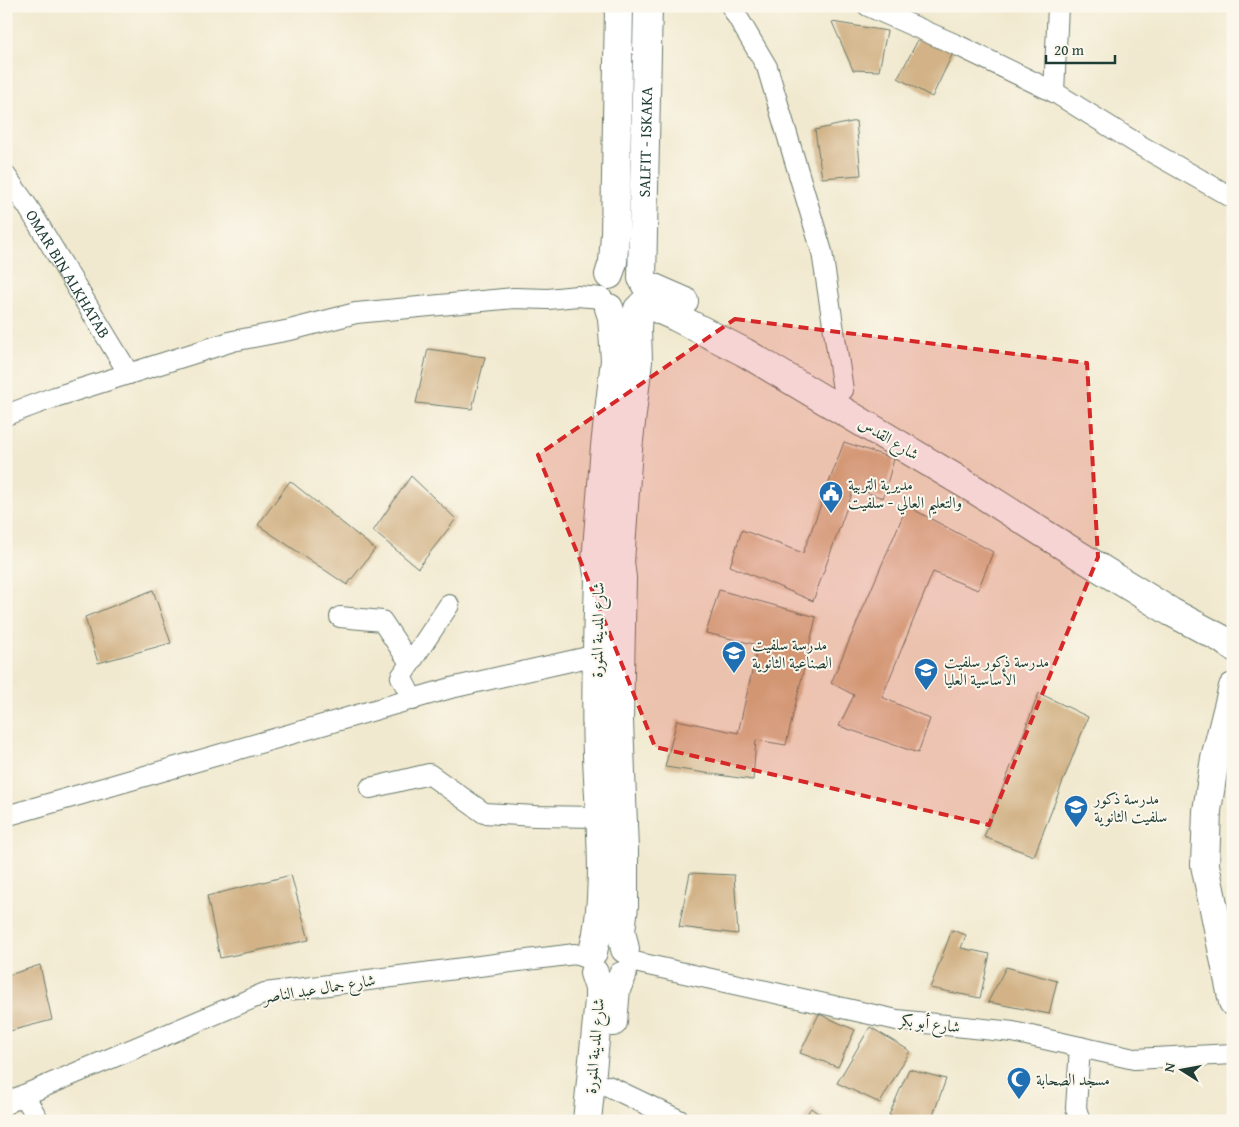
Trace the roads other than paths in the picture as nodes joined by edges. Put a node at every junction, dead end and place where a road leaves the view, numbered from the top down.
1 (619, 6) edge
2 (648, 6) edge
3 (731, 6) edge
4 (868, 6) edge
5 (1058, 6) edge
6 (1054, 92) junction
7 (6, 176) edge
8 (1233, 198) edge
9 (607, 294) junction
10 (642, 294) junction
11 (129, 374) junction
12 (843, 390) junction
13 (6, 415) edge
14 (449, 605) dead end
15 (340, 617) dead end
16 (1233, 622) edge
17 (1233, 626) edge
18 (1233, 647) edge
19 (597, 655) junction
20 (410, 663) junction
21 (1233, 687) edge
22 (412, 700) junction
23 (370, 788) dead end
24 (6, 816) edge
25 (599, 817) junction
26 (593, 961) junction
27 (626, 962) junction
28 (1233, 1002) edge
29 (1080, 1047) junction
30 (1233, 1054) edge
31 (608, 1086) junction
32 (15, 1100) edge
33 (39, 1121) edge
34 (587, 1121) edge
35 (606, 1121) edge
36 (681, 1121) edge
37 (1080, 1121) edge

1 - 9 main road, SALFIT - ISKAKA
2 - 10 main road, SALFIT - ISKAKA
3 - 12 street
4 - 6 street
5 - 6 street
6 - 8 street
7 - 11 street, OMAR BIN ALKHATAB
9 - 10 main road
9 - 10 main road
9 - 11 street
9 - 19 main road, شارع المدينة المنورة
10 - 12 main road, شارع القدس
10 - 18 main road, شارع القدس
10 - 27 main road, شارع المدينة المنورة
11 - 13 street
12 - 16 main road, شارع القدس
14 - 20 street
15 - 20 street
17 - 18 main road
19 - 22 street
19 - 25 main road, شارع المدينة المنورة
20 - 22 street
21 - 28 main road
22 - 24 street
23 - 25 street
25 - 26 main road, شارع المدينة المنورة
26 - 27 main road
26 - 27 main road
26 - 32 street, شارع جمال عبد الناصر
26 - 34 main road, شارع المدينة المنورة
27 - 29 street, شارع أبو بكر
27 - 31 main road
29 - 30 street, شارع أبو بكر
29 - 37 street
31 - 35 main road
31 - 36 street
32 - 33 street

